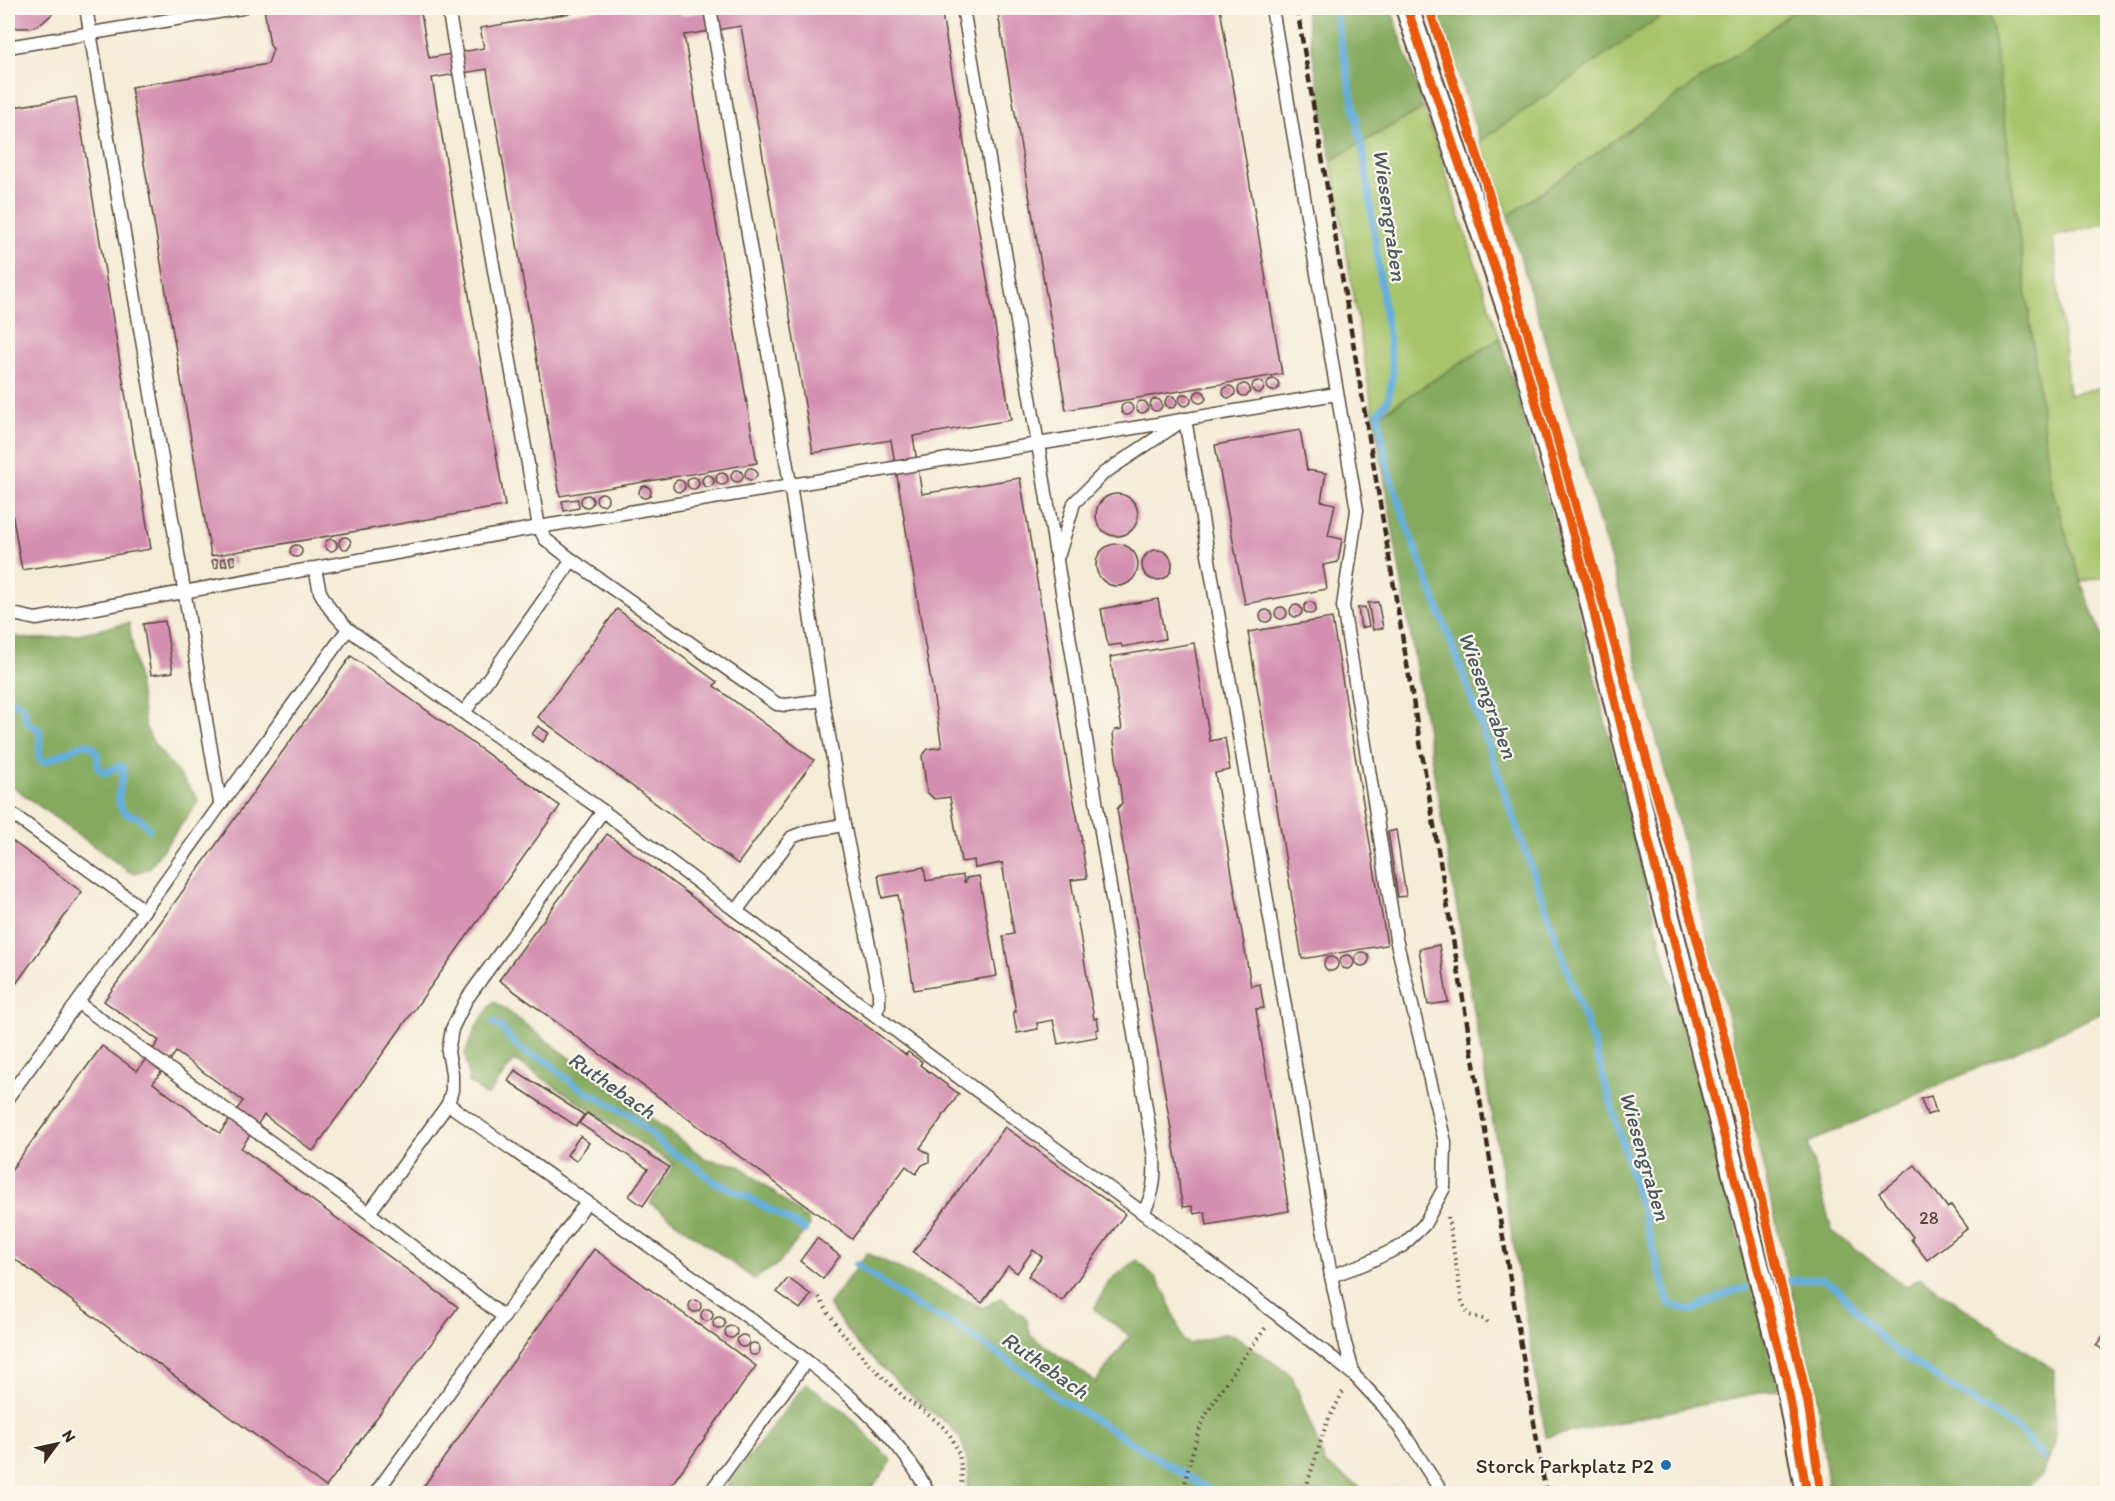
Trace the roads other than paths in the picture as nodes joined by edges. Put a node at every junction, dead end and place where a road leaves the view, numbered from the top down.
1 (86, 8) edge
2 (242, 8) edge
3 (448, 8) edge
4 (710, 8) edge
5 (963, 8) edge
6 (1272, 8) edge
7 (1407, 8) edge
8 (90, 34) junction
9 (8, 47) edge
10 (1336, 394) junction
11 (1185, 419) junction
12 (1038, 444) junction
13 (790, 484) junction
14 (539, 527) junction
15 (1058, 559) junction
16 (572, 560) junction
17 (315, 569) junction
18 (184, 593) junction
19 (8, 611) edge
20 (348, 629) junction
21 (823, 700) junction
22 (464, 713) junction
23 (220, 803) junction
24 (8, 811) edge
25 (603, 811) junction
26 (844, 825) junction
27 (144, 910) junction
28 (737, 910) junction
29 (78, 1003) junction
30 (875, 1015) junction
31 (8, 1097) edge
32 (448, 1104) junction
33 (587, 1202) junction
34 (369, 1213) junction
35 (1143, 1213) junction
36 (1331, 1276) junction
37 (504, 1317) junction
38 (806, 1360) junction
39 (1354, 1375) junction
40 (375, 1494) edge
41 (709, 1494) edge
42 (929, 1494) edge
43 (1443, 1494) edge
44 (1807, 1494) edge

1 - 8 lane
2 - 8 lane
3 - 14 lane
4 - 13 lane
5 - 12 lane
6 - 10 lane
7 - 44 street
8 - 9 lane
8 - 18 lane
10 - 11 lane
10 - 36 lane
11 - 12 lane
11 - 15 lane
11 - 36 lane
12 - 13 lane
12 - 15 lane
13 - 14 lane
13 - 21 lane
14 - 16 lane
14 - 17 lane
15 - 35 lane
16 - 21 lane
16 - 22 lane
17 - 18 lane
17 - 20 lane
18 - 19 lane
18 - 23 lane
20 - 22 lane
20 - 23 lane
21 - 26 lane
22 - 25 lane
23 - 27 lane
24 - 27 lane
25 - 28 lane
25 - 32 lane
26 - 28 lane
26 - 30 lane
27 - 29 lane
28 - 30 lane
29 - 31 lane
29 - 34 lane
30 - 35 lane
32 - 33 lane
32 - 34 lane
33 - 37 lane
33 - 38 lane
34 - 37 lane
35 - 39 lane
36 - 39 lane
37 - 40 lane
38 - 41 lane
38 - 42 lane
39 - 43 lane

